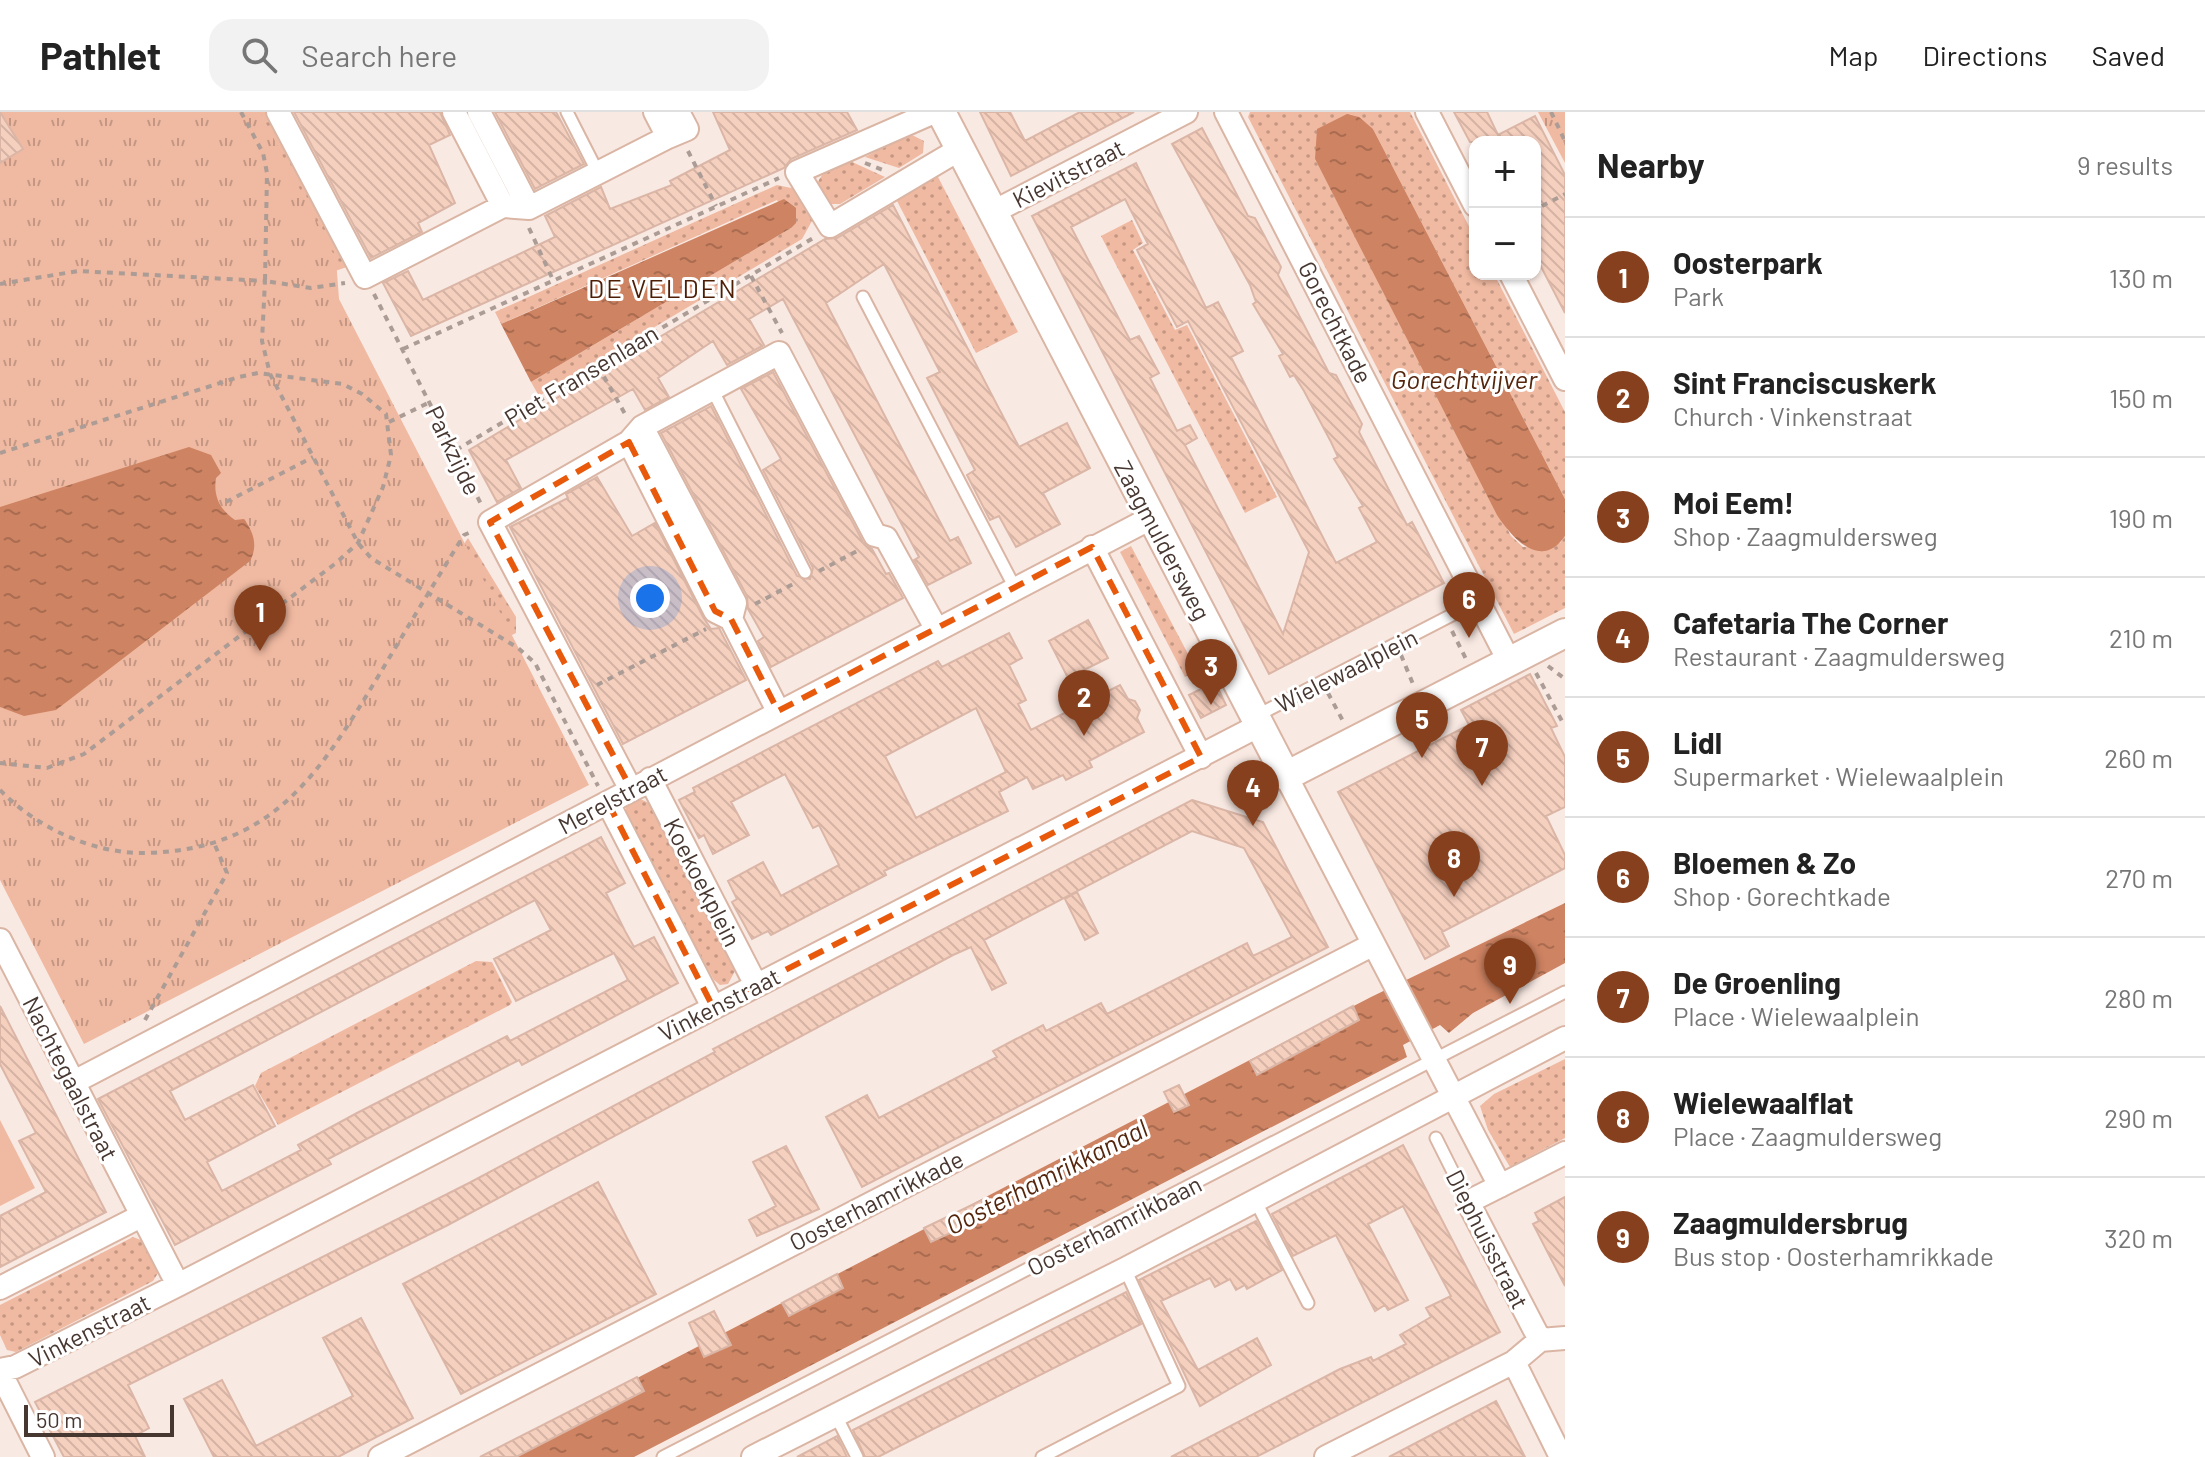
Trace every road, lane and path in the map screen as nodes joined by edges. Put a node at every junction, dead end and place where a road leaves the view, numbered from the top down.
1 (241, 112) edge
2 (278, 112) edge
3 (454, 112) edge
4 (479, 112) edge
5 (567, 112) edge
6 (655, 112) edge
7 (934, 112) edge
8 (941, 112) edge
9 (1186, 112) edge
10 (1226, 112) edge
11 (1427, 112) edge
12 (1551, 112) edge
13 (675, 127) edge
14 (1565, 141) edge
15 (960, 149) junction
16 (840, 154) junction
17 (595, 167) dead end
18 (797, 172) junction
19 (908, 179) junction
20 (1469, 193) edge
21 (1565, 194) edge
22 (716, 206) junction
23 (1542, 206) dead end
24 (517, 207) junction
25 (993, 212) junction
26 (830, 226) junction
27 (751, 276) junction
28 (365, 277) junction
29 (553, 280) junction
30 (1514, 280) edge
31 (265, 281) junction
32 (0, 284) edge
33 (863, 297) dead end
34 (403, 349) junction
35 (779, 353) junction
36 (598, 366) junction
37 (270, 374) junction
38 (1565, 379) edge
39 (712, 389) junction
40 (431, 402) junction
41 (389, 422) junction
42 (635, 434) junction
43 (456, 450) junction
44 (0, 453) edge
45 (314, 457) junction
46 (226, 502) dead end
47 (1151, 518) junction
48 (490, 522) junction
49 (358, 543) junction
50 (1092, 547) junction
51 (805, 572) dead end
52 (1015, 588) junction
53 (427, 594) junction
54 (1479, 601) junction
55 (730, 619) junction
56 (1447, 620) junction
57 (937, 630) junction
58 (1565, 633) edge
59 (1397, 645) junction
60 (1517, 657) junction
61 (1475, 679) junction
62 (1322, 682) junction
63 (580, 693) junction
64 (1422, 705) junction
65 (778, 711) junction
66 (1258, 721) junction
67 (1563, 723) dead end
68 (1354, 740) junction
69 (1201, 757) junction
70 (0, 763) edge
71 (1286, 776) junction
72 (0, 790) edge
73 (628, 791) junction
74 (214, 843) junction
75 (0, 940) edge
76 (1372, 945) junction
77 (756, 985) junction
78 (1565, 992) edge
79 (713, 1007) junction
80 (1565, 1038) edge
81 (151, 1042) junction
82 (1434, 1061) junction
83 (74, 1082) junction
84 (1452, 1096) junction
85 (1436, 1138) dead end
86 (1565, 1153) edge
87 (1500, 1186) junction
88 (1255, 1200) junction
89 (1468, 1202) junction
90 (141, 1216) junction
91 (1125, 1269) junction
92 (178, 1285) junction
93 (0, 1288) edge
94 (1308, 1303) dead end
95 (1565, 1338) edge
96 (1540, 1340) junction
97 (1514, 1362) junction
98 (0, 1371) edge
99 (836, 1416) junction
100 (43, 1457) edge
101 (380, 1457) edge
102 (663, 1457) edge
103 (753, 1457) edge
104 (857, 1457) edge
105 (1042, 1457) edge
106 (1326, 1457) edge
107 (1561, 1457) edge

1 - 31 path
2 - 28 street
3 - 24 street
4 - 24 street
5 - 17 lane
6 - 13 street
7 - 16 street
8 - 15 street, Zaagmuldersweg
9 - 25 street, Kievitstraat
10 - 54 street, Gorechtkade
11 - 20 street
12 - 14 path
13 - 22 path
13 - 24 street
15 - 19 street
15 - 25 street, Zaagmuldersweg
16 - 18 street
16 - 19 path
18 - 22 path
18 - 26 street
19 - 26 street
21 - 23 path
22 - 29 path
24 - 28 street
24 - 29 path
25 - 47 street, Zaagmuldersweg
26 - 27 path, Piet Fransenlaan
27 - 35 path
27 - 36 path, Piet Fransenlaan
28 - 31 path
28 - 34 path, Parkzijde
29 - 34 path
30 - 38 street
31 - 32 path
31 - 37 path
33 - 52 lane
34 - 40 path, Parkzijde
35 - 39 street
35 - 57 street
36 - 42 path
36 - 43 path, Piet Fransenlaan
37 - 41 path
37 - 44 path
37 - 45 path
39 - 42 street
39 - 51 lane
40 - 41 path
40 - 43 path, Parkzijde
41 - 49 path
42 - 48 street
42 - 55 street
43 - 48 path, Parkzijde
45 - 46 path
45 - 49 path
47 - 50 street, Merelstraat
47 - 66 street, Zaagmuldersweg
48 - 53 path
48 - 63 street, Parkzijde
49 - 53 path
49 - 70 path
50 - 52 street, Merelstraat
50 - 69 street
52 - 57 street, Merelstraat
53 - 73 path
53 - 74 path
54 - 56 lane, Wielewaalplein
54 - 60 street, Gorechtkade
55 - 63 path
55 - 65 street
56 - 59 lane, Wielewaalplein
56 - 61 path
57 - 65 street, Merelstraat
58 - 60 street
59 - 62 lane, Wielewaalplein
59 - 64 path
60 - 61 street
60 - 67 path
61 - 64 street
62 - 66 lane, Wielewaalplein
62 - 68 path
63 - 73 street, Parkzijde
64 - 68 street
65 - 73 street, Merelstraat
66 - 69 street, Vinkenstraat
66 - 71 street, Zaagmuldersweg
68 - 71 street
69 - 77 street, Vinkenstraat
71 - 76 street, Zaagmuldersweg
72 - 74 path
73 - 77 street, Koekoekplein
73 - 79 street, Koekoekplein
73 - 81 street, Merelstraat
74 - 81 path
75 - 83 street, Nachtegaalstraat
76 - 82 street, Zaagmuldersweg
76 - 101 street, Oosterhamrikkade
77 - 79 street, Vinkenstraat
78 - 82 lane, Oosterhamrikbaan
79 - 92 street, Vinkenstraat
80 - 84 street
81 - 83 street, Merelstraat
82 - 84 street, Zaagmuldersweg
82 - 102 lane, Oosterhamrikbaan
83 - 90 street, Nachtegaalstraat
84 - 87 street
84 - 88 street
85 - 89 lane, Diephuisstraat
86 - 87 street
87 - 89 street
88 - 91 street
88 - 94 lane
89 - 96 street, Diephuisstraat
90 - 92 street, Vinkenstraat
90 - 93 street
91 - 99 street
91 - 105 lane
92 - 98 street, Vinkenstraat
95 - 96 street
96 - 97 street
97 - 106 street
97 - 107 street
98 - 100 street
99 - 103 street
99 - 104 lane

